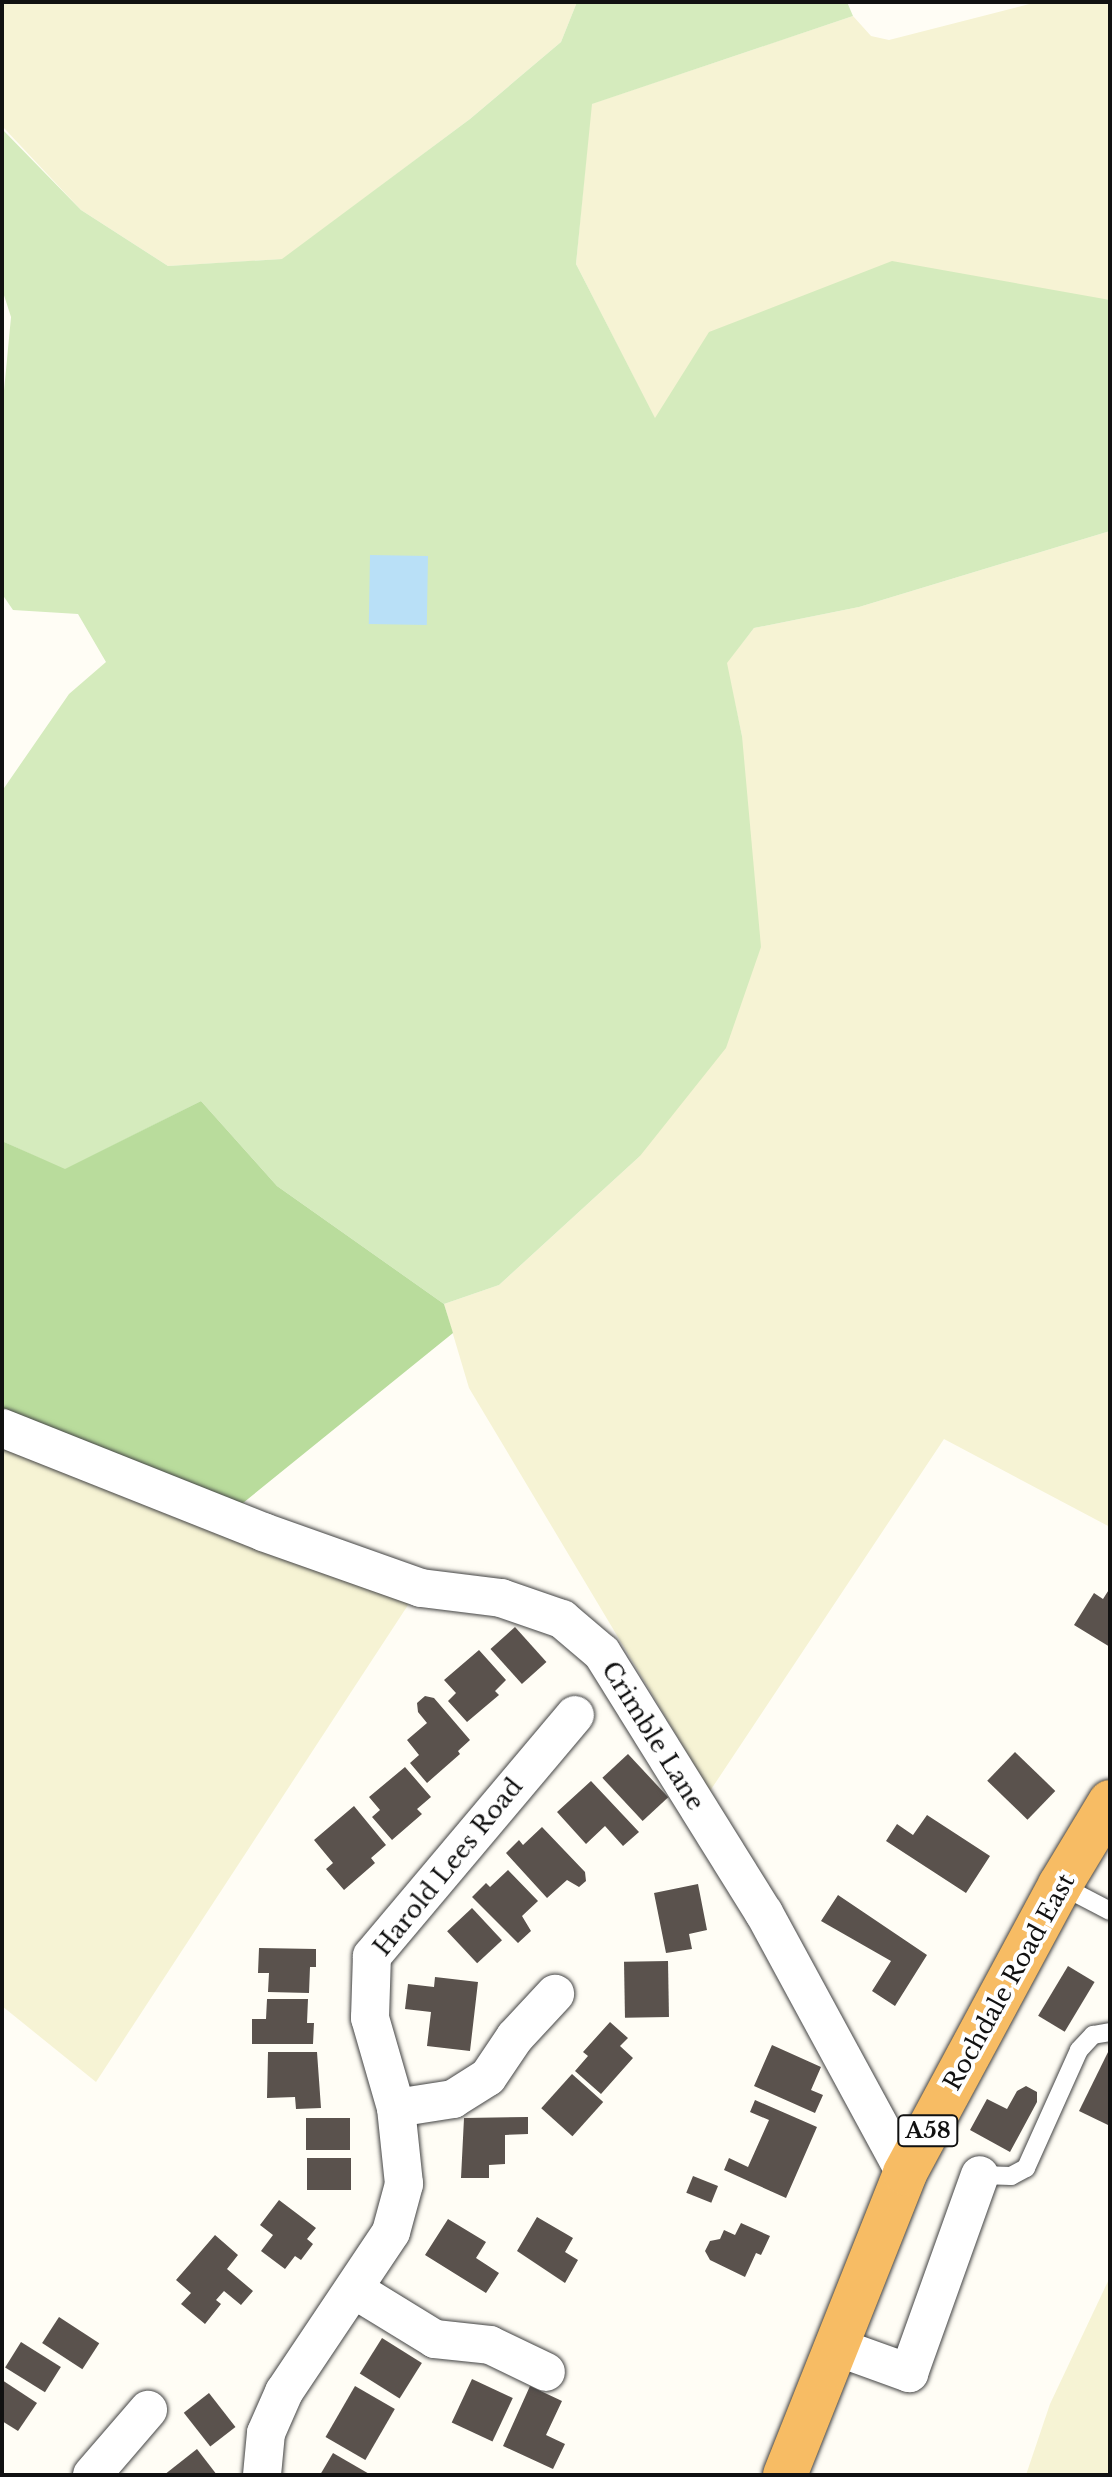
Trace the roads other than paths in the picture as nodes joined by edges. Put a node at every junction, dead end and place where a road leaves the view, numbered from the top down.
1 (2, 1428) edge
2 (575, 1715) dead end
3 (1110, 1802) edge
4 (1060, 1885) junction
5 (1110, 1911) edge
6 (555, 1994) dead end
7 (1110, 2032) edge
8 (396, 2108) junction
9 (905, 2173) junction
10 (980, 2175) joint
11 (355, 2290) junction
12 (837, 2347) junction
13 (546, 2372) dead end
14 (148, 2410) dead end
15 (92, 2475) edge
16 (262, 2475) edge
17 (785, 2475) edge

1 - 9 street, Crimble Lane
2 - 8 street, Harold Lees Road
3 - 4 highway, Rochdale Road East / A58
4 - 5 lane
4 - 9 highway, Rochdale Road East / A58
6 - 8 street
7 - 10 lane
8 - 11 street, Harold Lees Road
9 - 12 highway, Rochdale Road East / A58
10 - 12 street
11 - 13 street
11 - 16 street, Harold Lees Road
12 - 17 highway, Rochdale Road East / A58
14 - 15 street

